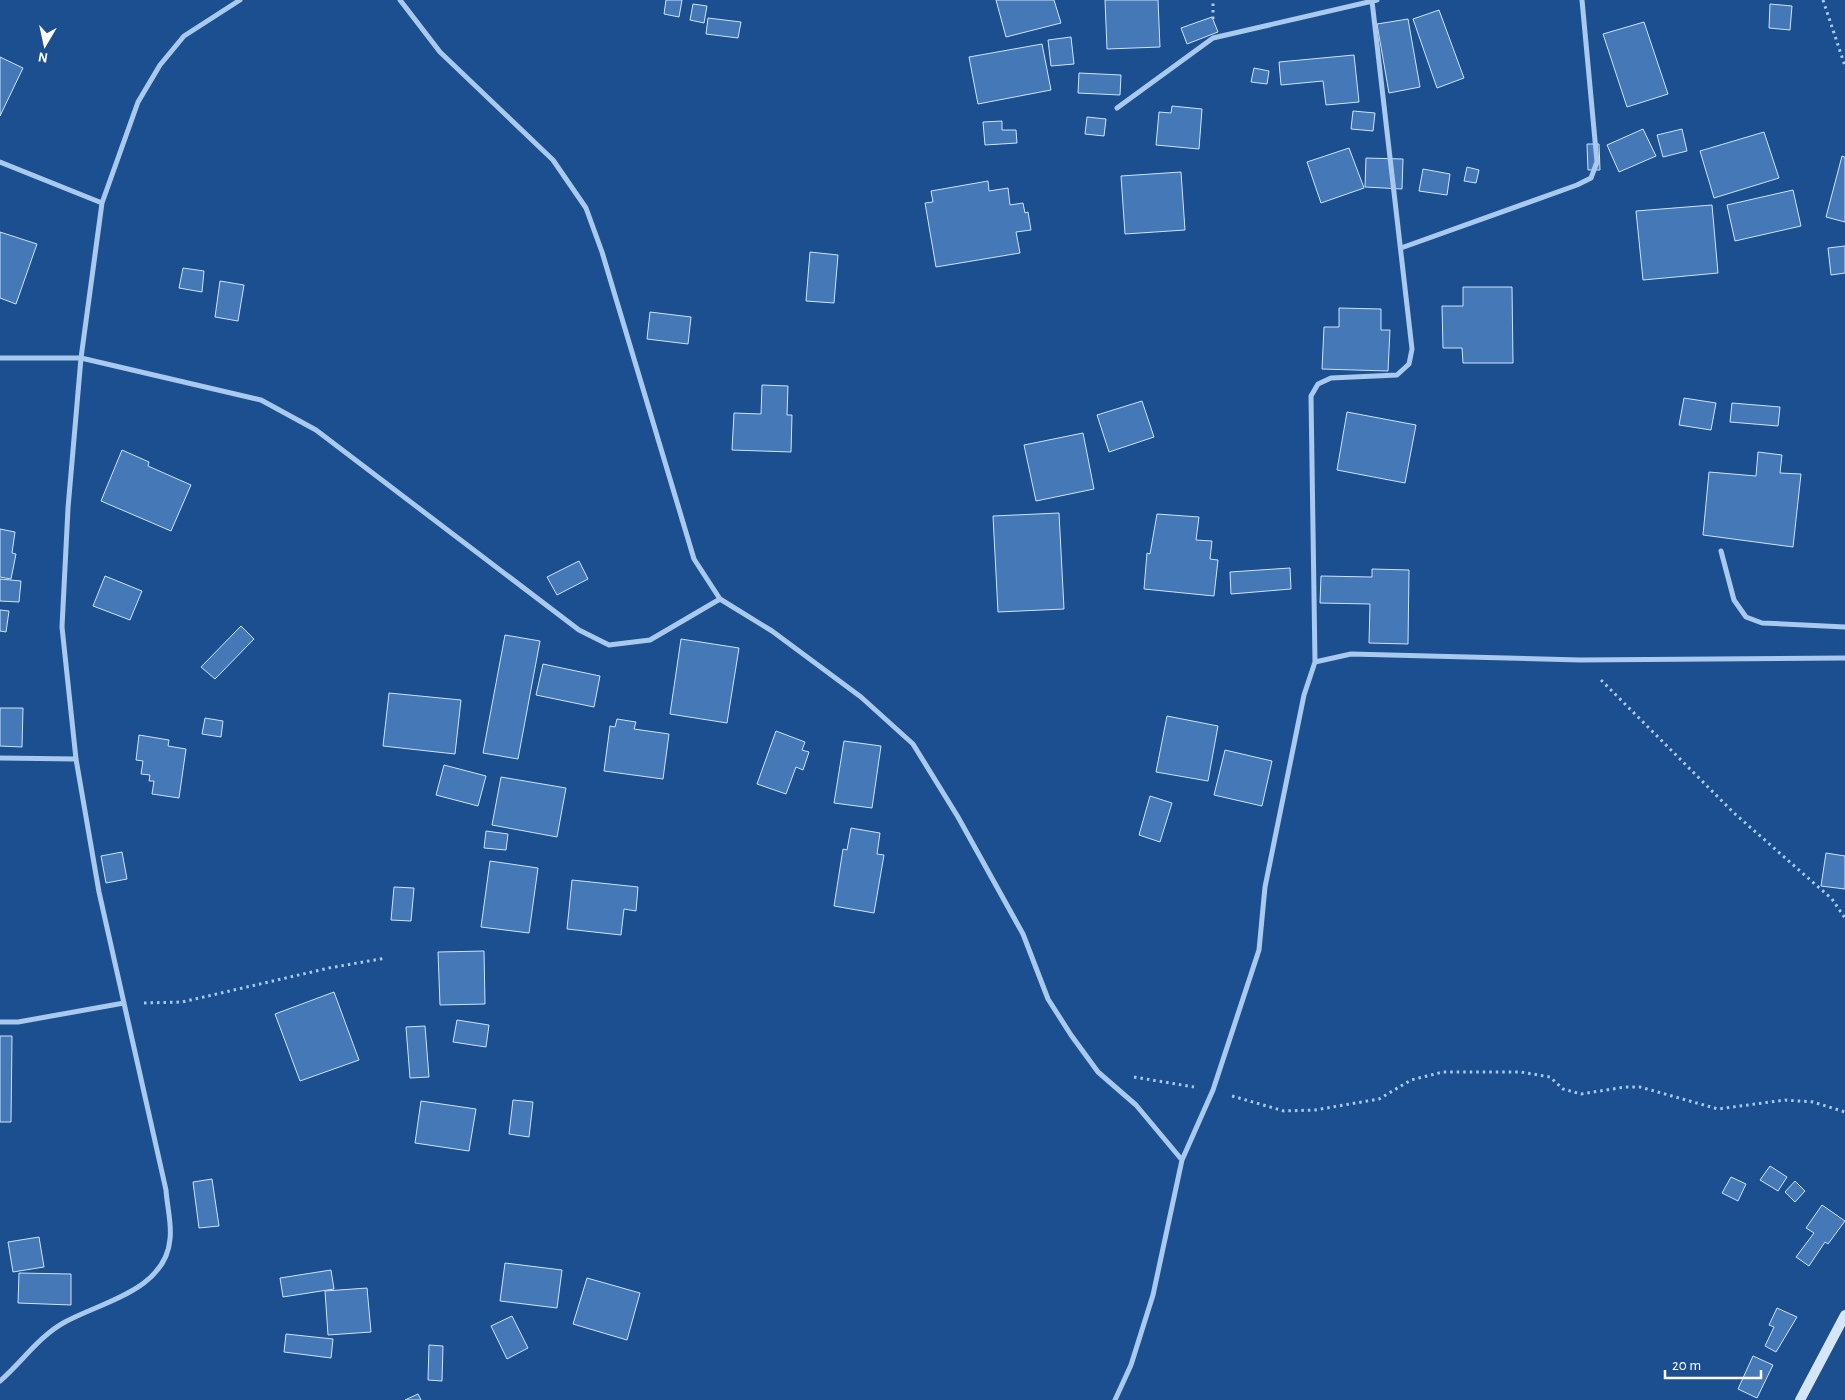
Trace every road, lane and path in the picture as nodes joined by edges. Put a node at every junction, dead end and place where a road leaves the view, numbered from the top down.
1 (240, 0) edge
2 (400, 0) edge
3 (1377, 0) edge
4 (1582, 0) edge
5 (1823, 0) edge
6 (1372, 1) edge
7 (1845, 66) edge
8 (1117, 108) dead end
9 (0, 162) edge
10 (102, 203) junction
11 (1401, 248) junction
12 (0, 358) edge
13 (81, 358) junction
14 (1721, 550) dead end
15 (720, 599) junction
16 (1845, 627) edge
17 (1845, 658) edge
18 (1580, 660) junction
19 (1315, 662) junction
20 (0, 758) edge
21 (76, 760) junction
22 (1845, 918) edge
23 (386, 958) dead end
24 (124, 1003) junction
25 (0, 1022) edge
26 (1098, 1072) junction
27 (1213, 1090) junction
28 (1845, 1112) edge
29 (1182, 1160) junction
30 (1845, 1315) edge
31 (0, 1381) edge
32 (1115, 1400) edge
33 (1800, 1400) edge

1 - 10 street
2 - 15 street
3 - 6 street
4 - 11 street
5 - 7 path
6 - 8 street
6 - 11 street
9 - 10 street
10 - 13 street
11 - 19 street
12 - 13 street
13 - 15 street
13 - 21 street
14 - 16 street
15 - 26 street
17 - 18 street
18 - 19 street
18 - 22 path
19 - 27 street
20 - 21 street
21 - 24 street
23 - 24 path
24 - 25 street
24 - 31 street
26 - 27 path
26 - 29 street
27 - 28 path
27 - 29 street
29 - 32 street
30 - 33 street

